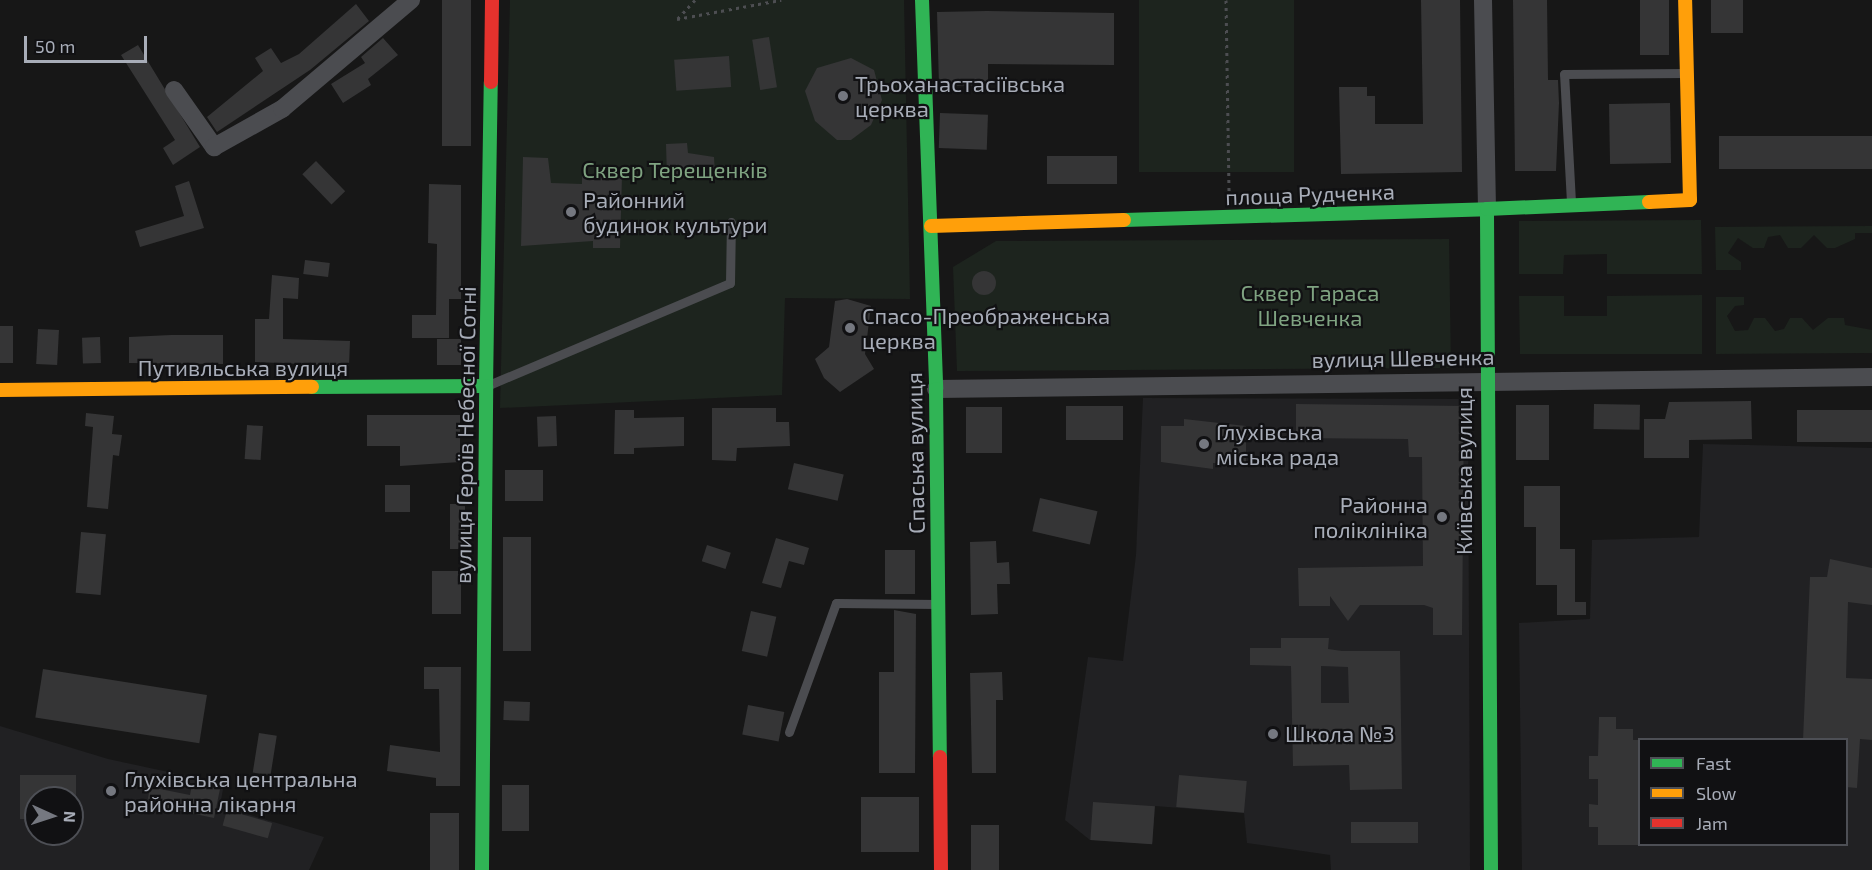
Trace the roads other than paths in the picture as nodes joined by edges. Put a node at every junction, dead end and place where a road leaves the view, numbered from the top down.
1 (411, 0) edge
2 (492, 0) edge
3 (922, 0) edge
4 (1483, 0) edge
5 (1685, 0) edge
6 (1686, 73) junction
7 (174, 90) dead end
8 (1572, 205) junction
9 (1487, 209) junction
10 (730, 222) dead end
11 (931, 226) junction
12 (1872, 377) edge
13 (1488, 380) junction
14 (486, 386) junction
15 (936, 389) junction
16 (0, 390) edge
17 (938, 604) junction
18 (789, 732) dead end
19 (482, 870) edge
20 (941, 870) edge
21 (1491, 870) edge

1 - 7 street
2 - 14 main road, вулиця Героїв Небесної Сотні
3 - 11 main road, Спаська вулиця
4 - 9 street, Київська вулиця
5 - 6 main road
6 - 8 main road, площа Рудченка
6 - 8 lane
8 - 9 main road, площа Рудченка
9 - 11 main road, площа Рудченка
9 - 13 main road, Київська вулиця
10 - 14 lane
11 - 15 main road, Спаська вулиця
12 - 13 street, вулиця Шевченка
13 - 15 street, вулиця Шевченка
13 - 21 main road, Київська вулиця
14 - 16 main road, Путивльська вулиця
14 - 19 main road, вулиця Героїв Небесної Сотні
15 - 17 main road, Спаська вулиця
17 - 18 lane
17 - 20 main road, Спаська вулиця

